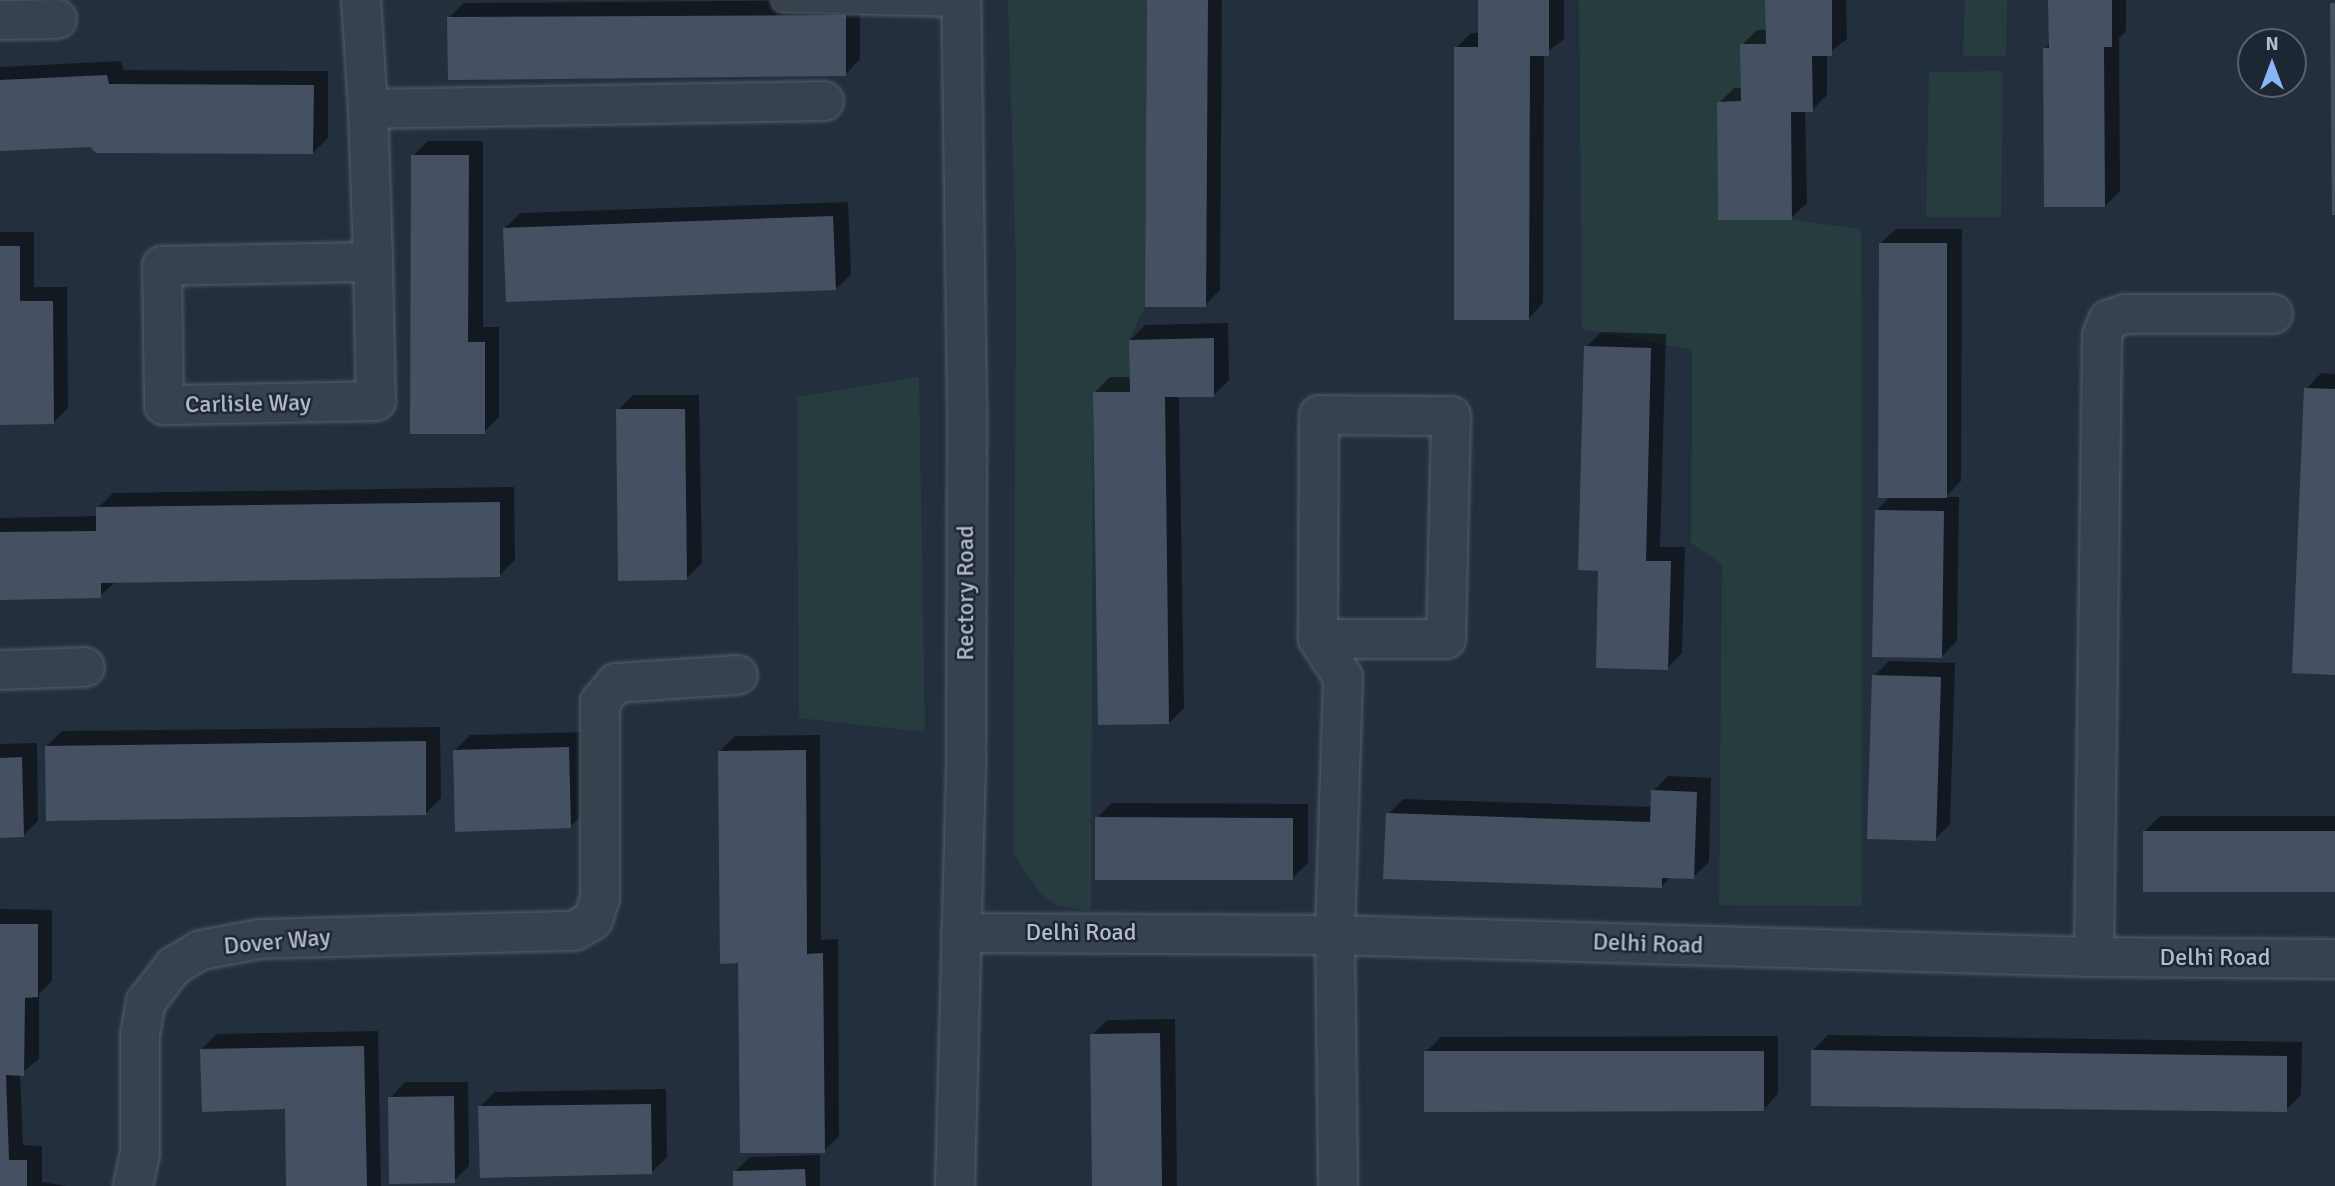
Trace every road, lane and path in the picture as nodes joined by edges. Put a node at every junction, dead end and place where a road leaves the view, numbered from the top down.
1 (361, 0) edge
2 (783, 0) edge
3 (961, 2) edge
4 (57, 19) dead end
5 (0, 20) edge
6 (824, 101) dead end
7 (368, 109) junction
8 (373, 262) junction
9 (2273, 314) dead end
10 (1318, 639) junction
11 (85, 667) dead end
12 (0, 670) edge
13 (738, 675) dead end
14 (961, 933) junction
15 (1335, 935) junction
16 (2094, 957) junction
17 (2335, 959) edge
18 (133, 1186) edge
19 (955, 1186) edge
20 (1338, 1186) edge

1 - 7 street, Carlisle Way
2 - 3 lane
3 - 14 street, Rectory Road
4 - 5 street
6 - 7 street
7 - 8 street, Carlisle Way
8 - 8 street, Carlisle Way
9 - 16 street
10 - 10 street
10 - 15 street
11 - 12 street
13 - 18 street, Dover Way
14 - 15 street, Delhi Road
14 - 19 street, Rectory Road
15 - 16 street, Delhi Road
15 - 20 street
16 - 17 street, Delhi Road

